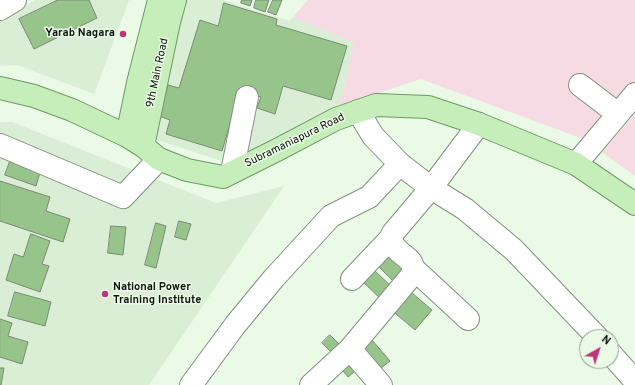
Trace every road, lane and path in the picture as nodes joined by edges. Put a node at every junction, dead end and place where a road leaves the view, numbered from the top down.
1 (15, 0) edge
2 (159, 0) edge
3 (176, 0) edge
4 (0, 9) edge
5 (580, 85) dead end
6 (0, 88) edge
7 (635, 94) edge
8 (247, 97) dead end
9 (358, 111) junction
10 (618, 114) junction
11 (479, 124) junction
12 (0, 145) edge
13 (143, 147) junction
14 (400, 164) junction
15 (576, 164) junction
16 (232, 172) junction
17 (431, 188) junction
18 (635, 204) edge
19 (390, 239) junction
20 (414, 269) junction
21 (352, 279) dead end
22 (468, 319) dead end
23 (589, 329) edge
24 (350, 348) junction
25 (619, 363) edge
26 (635, 381) edge
27 (191, 385) edge
28 (311, 385) edge
29 (382, 385) edge

1 - 4 street
2 - 13 main road, 9th Main Road
3 - 13 main road, 9th Main Road
5 - 10 street
6 - 13 main road, Subramaniapura Road
7 - 10 street
8 - 16 street
9 - 11 main road, Subramaniapura Road
9 - 14 street
9 - 16 main road, Subramaniapura Road
10 - 15 street
11 - 15 main road, Subramaniapura Road
11 - 17 street
12 - 13 street
13 - 16 main road, Subramaniapura Road
14 - 17 street
14 - 27 street
15 - 18 main road, Subramaniapura Road
17 - 19 street
17 - 23 street
19 - 20 street
19 - 21 street
20 - 22 street
20 - 24 street
24 - 28 street
24 - 29 street
25 - 26 street

